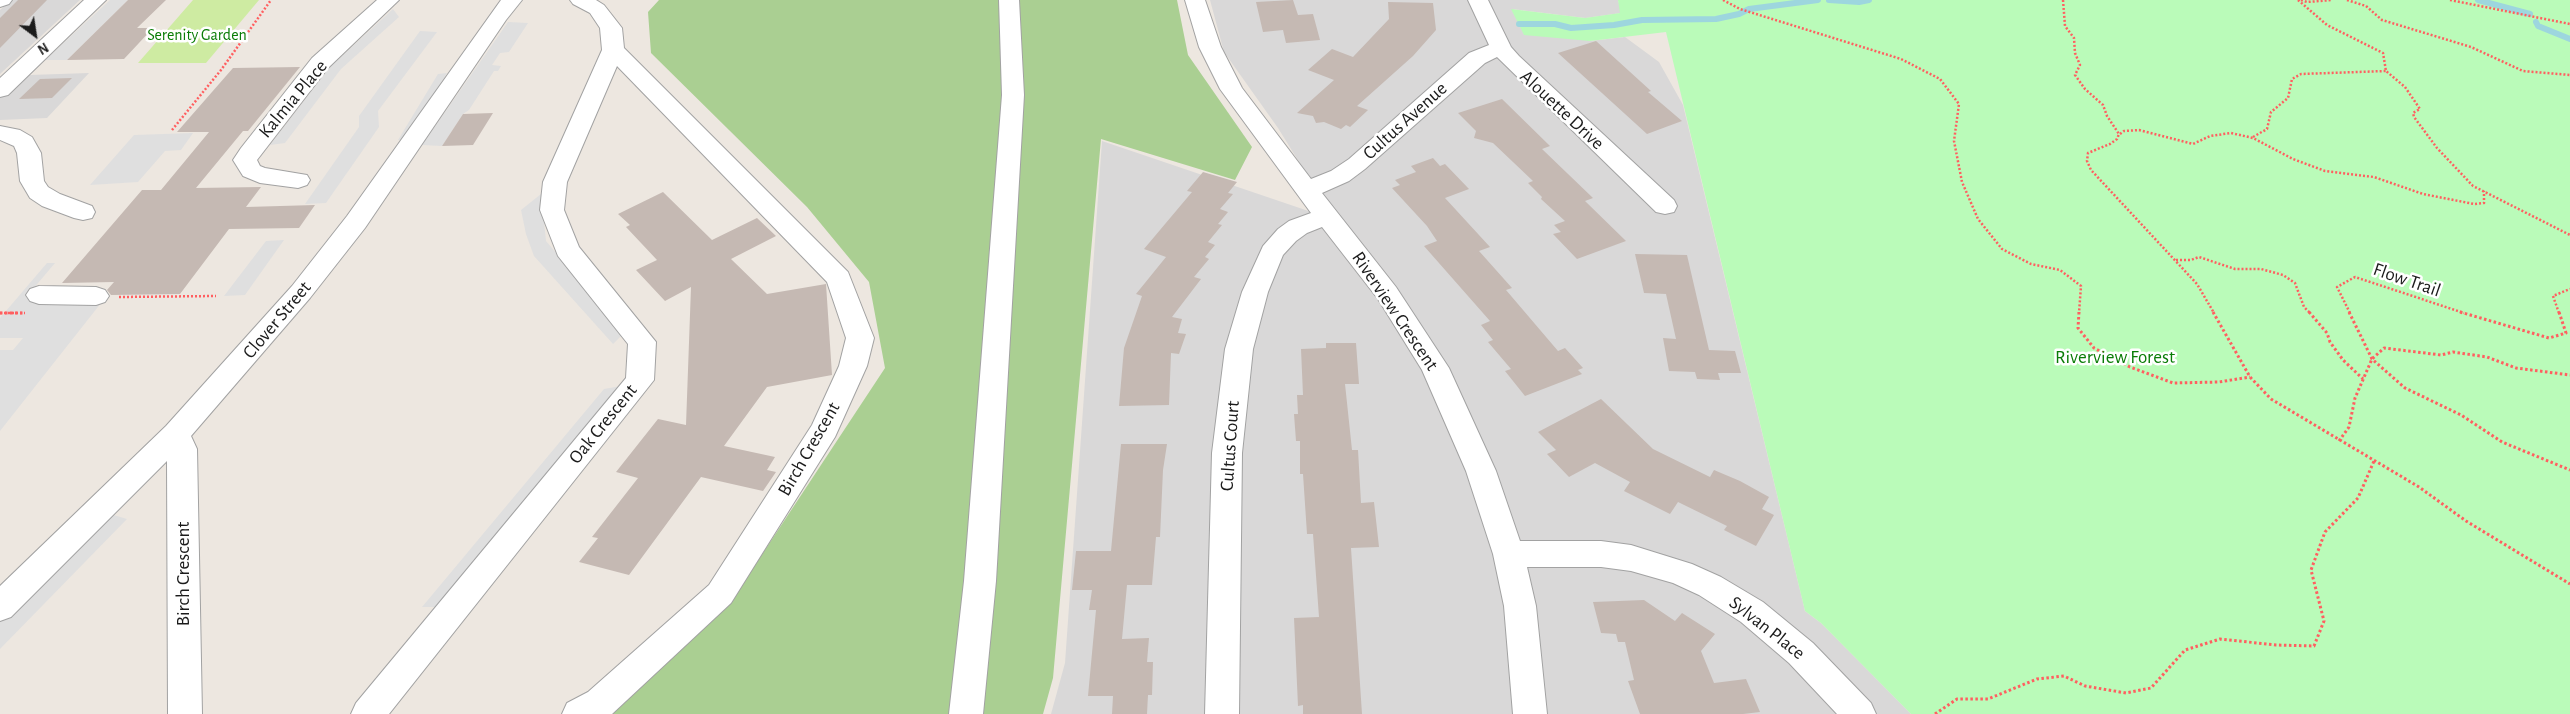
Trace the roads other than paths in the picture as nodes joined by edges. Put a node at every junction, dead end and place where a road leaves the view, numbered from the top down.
1 (96, 0) edge
2 (389, 0) edge
3 (512, 0) edge
4 (580, 0) edge
5 (1009, 0) edge
6 (1195, 0) edge
7 (1478, 0) edge
8 (1501, 48) junction
9 (613, 50) junction
10 (0, 90) edge
11 (0, 133) edge
12 (298, 180) dead end
13 (1306, 190) junction
14 (1665, 206) dead end
15 (83, 212) dead end
16 (1326, 216) junction
17 (108, 296) road end
18 (36, 304) road end
19 (176, 434) junction
20 (1509, 554) junction
21 (0, 606) edge
22 (185, 714) edge
23 (368, 714) edge
24 (578, 714) edge
25 (966, 714) edge
26 (1222, 714) edge
27 (1530, 714) edge
28 (1860, 714) edge

1 - 10 street
2 - 12 street, Kalmia Place
3 - 19 street, Clover Street
4 - 9 street
5 - 25 street
6 - 13 street, Riverview Crescent
7 - 8 street, Alouette Drive
8 - 13 street, Cultus Avenue
8 - 14 street, Alouette Drive
9 - 23 street, Oak Crescent
9 - 24 street, Birch Crescent
11 - 15 street
13 - 16 street, Riverview Crescent
16 - 20 street, Riverview Crescent
16 - 26 street, Cultus Court
17 - 18 street
19 - 21 street, Clover Street
19 - 22 street, Birch Crescent
20 - 27 street, Riverview Crescent
20 - 28 street, Sylvan Place

